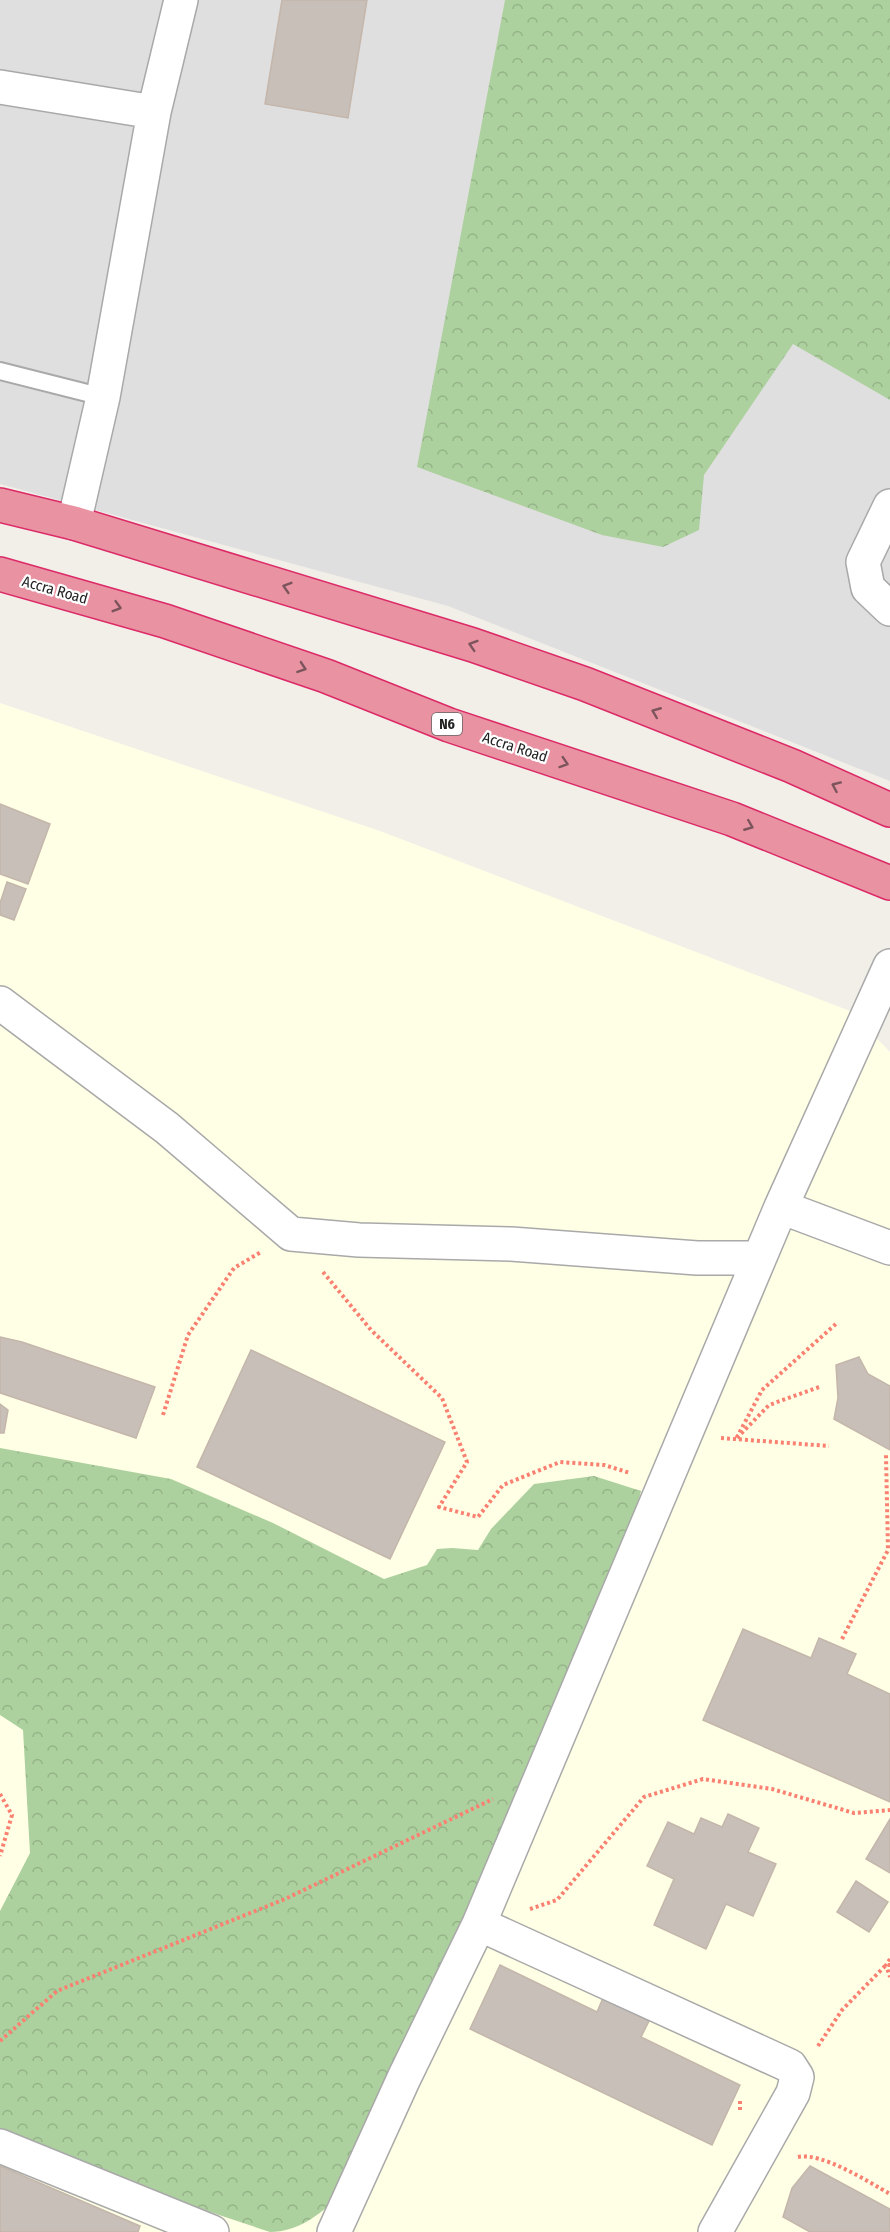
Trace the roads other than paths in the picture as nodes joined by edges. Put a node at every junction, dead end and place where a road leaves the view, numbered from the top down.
1 (181, 0) edge
2 (0, 87) edge
3 (154, 112) junction
4 (0, 371) edge
5 (103, 397) junction
6 (0, 505) edge
7 (890, 506) edge
8 (74, 523) junction
9 (0, 574) edge
10 (890, 609) edge
11 (890, 810) edge
12 (890, 883) edge
13 (890, 966) edge
14 (0, 1003) edge
15 (781, 1207) junction
16 (890, 1248) edge
17 (759, 1258) junction
18 (479, 1924) junction
19 (0, 2146) edge
20 (212, 2232) edge
21 (334, 2232) edge
22 (715, 2232) edge

1 - 3 street
2 - 3 street
3 - 5 street
4 - 5 lane
5 - 8 street
6 - 8 highway
7 - 10 street
11 -> 8 highway
9 -> 12 highway, Accra Road / N6
13 - 15 street
14 - 17 street
15 - 16 street
15 - 17 street
17 - 18 street
18 - 21 street
18 - 22 street
19 - 20 street

